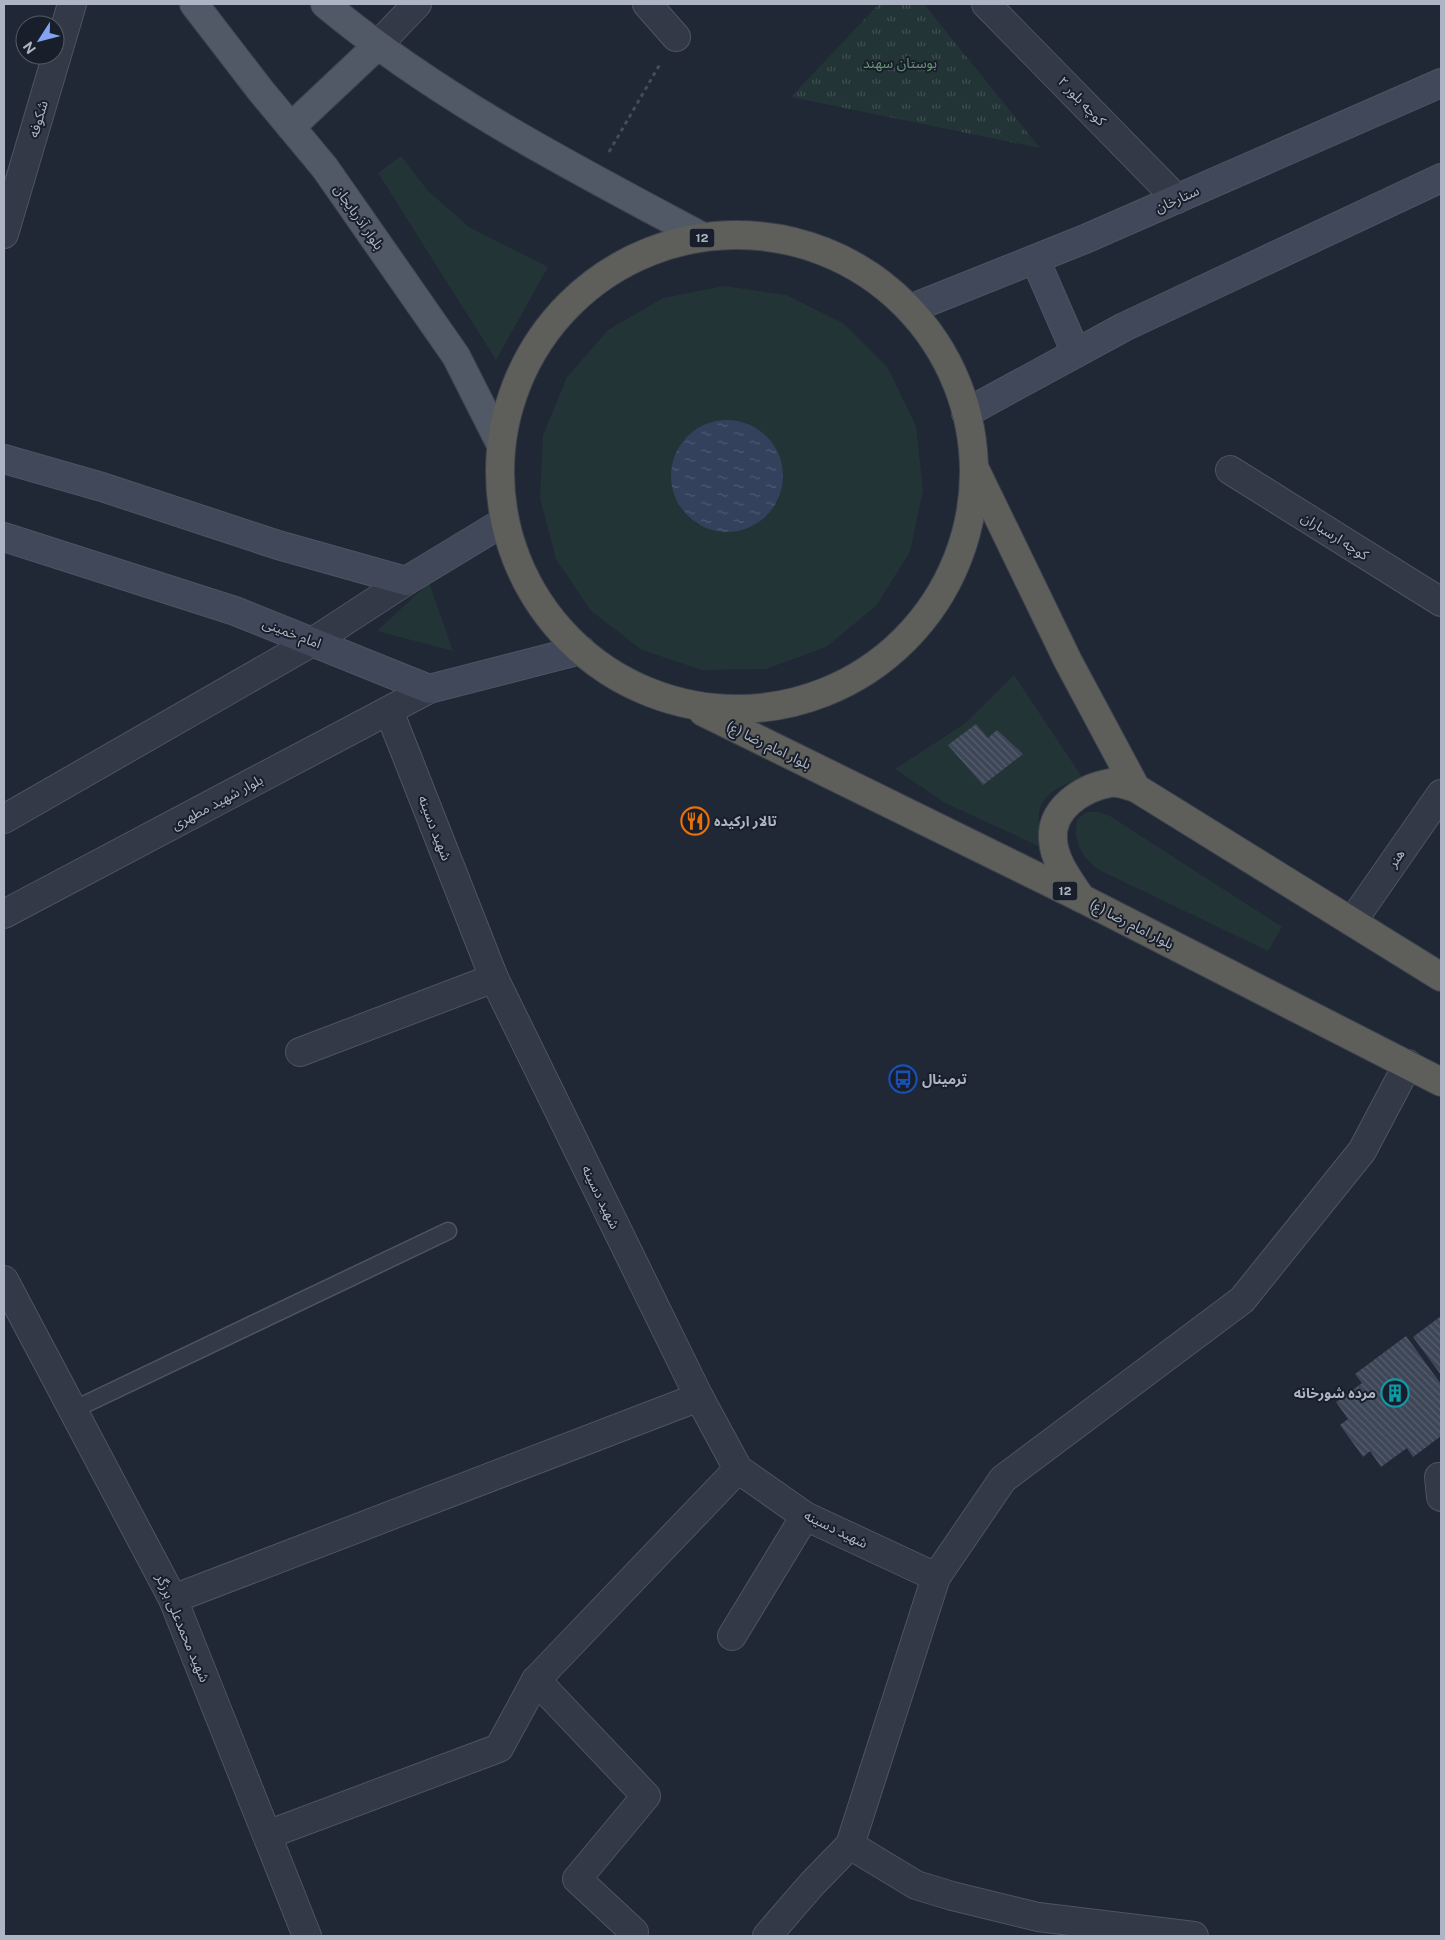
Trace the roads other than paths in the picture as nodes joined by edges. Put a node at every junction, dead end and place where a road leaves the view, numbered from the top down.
1 (72, 4) edge
2 (194, 4) edge
3 (325, 4) edge
4 (417, 4) edge
5 (647, 4) edge
6 (986, 4) edge
7 (676, 37) road end
8 (377, 46) junction
9 (1441, 83) edge
10 (291, 127) junction
11 (1441, 178) edge
12 (1177, 199) junction
13 (4, 234) edge
14 (703, 237) junction
15 (1035, 259) junction
16 (910, 309) junction
17 (1076, 353) junction
18 (966, 413) junction
19 (501, 445) junction
20 (4, 459) edge
21 (974, 466) junction
22 (1230, 470) dead end
23 (505, 521) junction
24 (4, 537) edge
25 (406, 581) junction
26 (1441, 602) edge
27 (314, 641) junction
28 (581, 650) junction
29 (429, 688) junction
30 (686, 704) junction
31 (389, 711) junction
32 (1136, 788) junction
33 (1441, 794) edge
34 (4, 819) edge
35 (1081, 898) junction
36 (4, 914) edge
37 (1352, 922) junction
38 (1441, 977) edge
39 (494, 978) junction
40 (300, 1052) dead end
41 (1408, 1064) junction
42 (1441, 1082) edge
43 (448, 1231) dead end
44 (4, 1280) edge
45 (699, 1397) junction
46 (73, 1410) junction
47 (738, 1468) junction
48 (805, 1516) junction
49 (936, 1577) junction
50 (173, 1599) junction
51 (732, 1636) dead end
52 (536, 1680) junction
53 (267, 1835) junction
54 (850, 1845) junction
55 (307, 1936) edge
56 (630, 1936) edge
57 (767, 1936) edge
58 (1194, 1936) edge

1 - 13 street, شکوفه
2 - 10 main road, بلوار آذربایجان / 12
3 - 8 main road, 12
4 - 8 street
5 - 7 street
6 - 12 street, کوچه بلور ۲
8 - 10 main road
8 - 14 main road, 12
9 - 12 main road, ستارخان
10 - 19 main road, بلوار آذربایجان / 12
11 - 17 main road
12 - 15 main road, ستارخان
14 - 16 highway, 12
14 - 19 highway, 12
15 - 16 main road, ستارخان
15 - 17 main road
16 - 18 highway, 12
17 - 18 main road
18 - 21 highway, 12
19 - 23 highway, 12
20 - 25 main road
21 - 30 highway, 12
21 - 32 highway, 12
22 - 26 street, کوچه ارسباران
23 - 25 main road
23 - 28 highway, 12
24 - 27 main road, امام خمینی
25 - 27 street
27 - 29 main road, امام خمینی
27 - 34 street
28 - 29 main road
28 - 30 highway, 12
29 - 31 street, بلوار شهید مطهری
30 - 35 highway, بلوار امام رضا (ع) / 12
31 - 36 street, بلوار شهید مطهری
31 - 39 street, شهید دسینه
32 - 35 highway
32 - 37 highway
33 - 37 street, هنر
35 - 41 highway, بلوار امام رضا (ع) / 12
37 - 38 highway
39 - 40 street
39 - 45 street, شهید دسینه
41 - 42 highway, بلوار امام رضا (ع) / 12
41 - 49 street
43 - 46 lane
44 - 46 street, شهید محمدعلی برزگر
45 - 47 street, شهید دسینه
45 - 50 street
46 - 50 street, شهید محمدعلی برزگر
47 - 48 street, شهید دسینه
47 - 52 street
48 - 49 street, شهید دسینه
48 - 51 street
49 - 54 street
50 - 53 street, شهید محمدعلی برزگر
52 - 53 street
52 - 56 street
53 - 55 street, شهید محمدعلی برزگر
54 - 57 street
54 - 58 street

